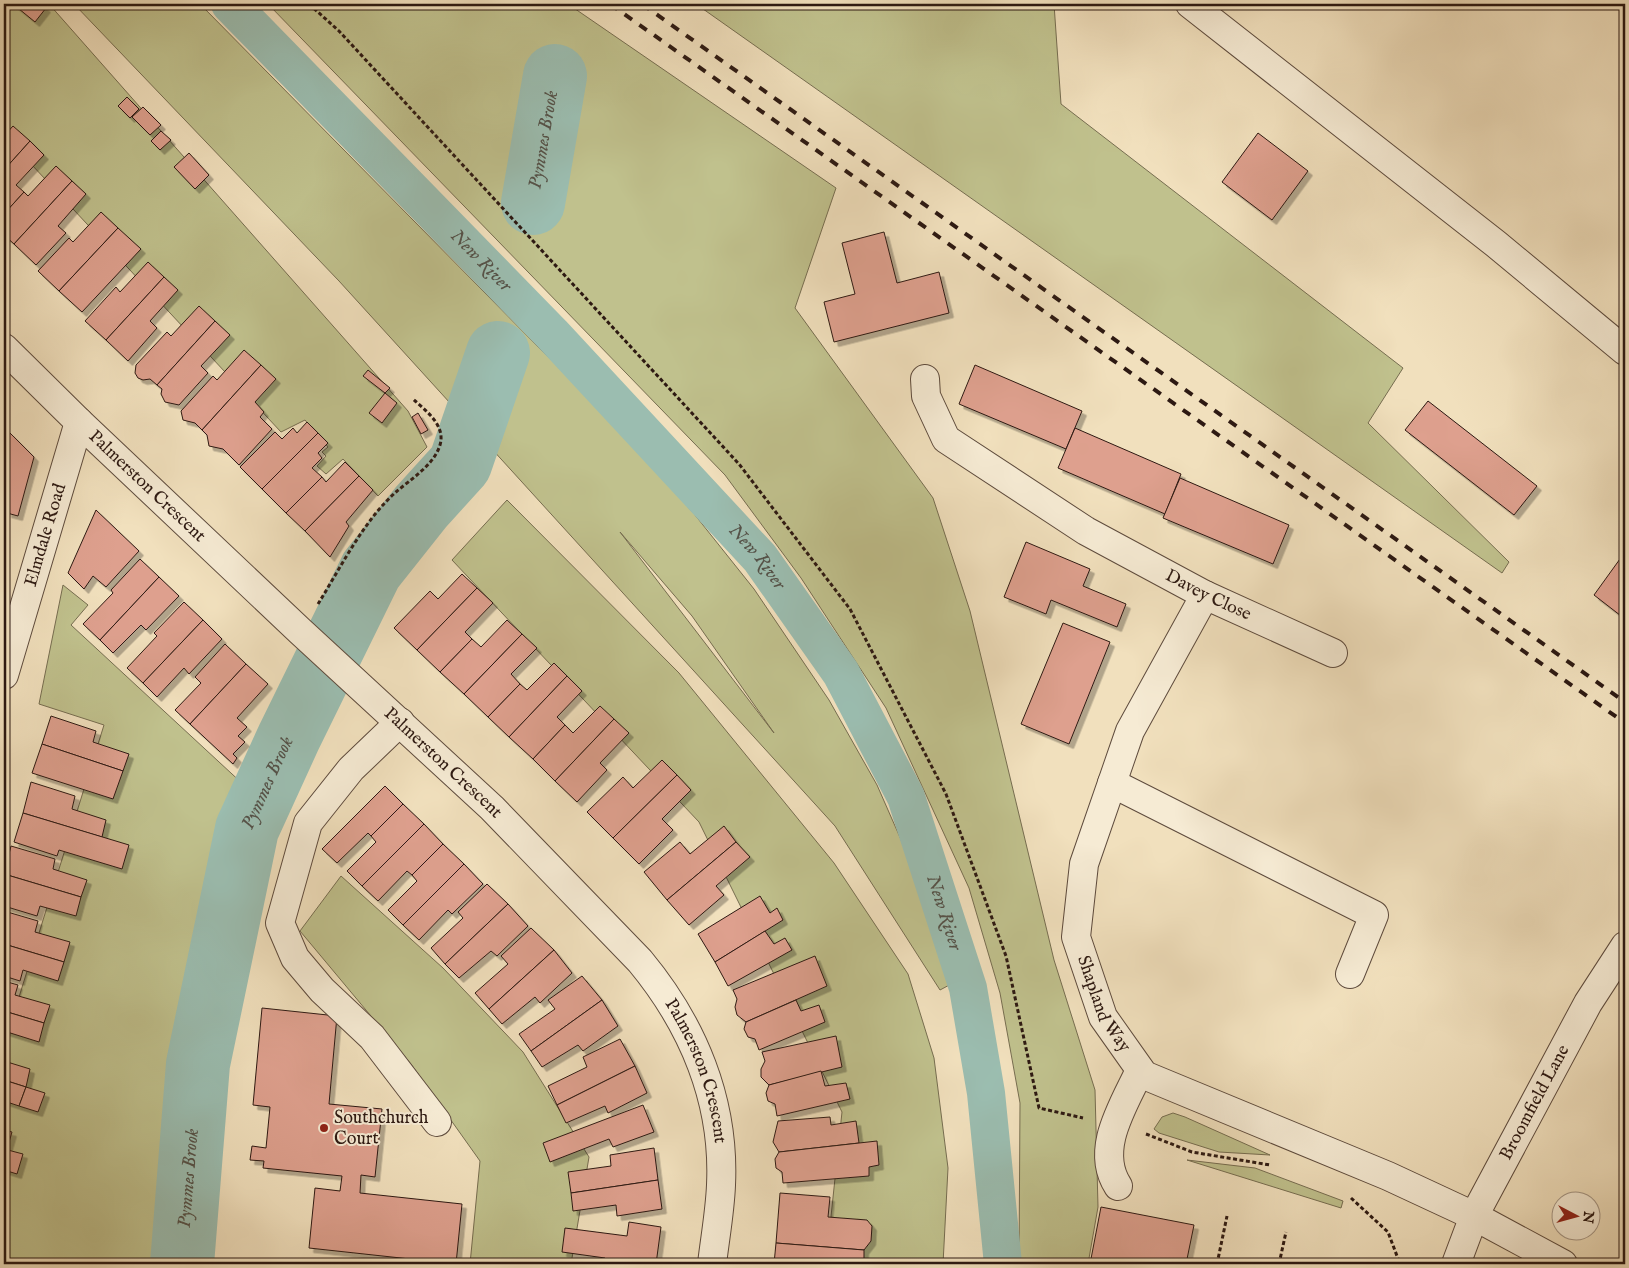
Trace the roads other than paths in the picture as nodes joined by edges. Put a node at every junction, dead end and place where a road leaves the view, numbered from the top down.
1 (1190, 4) edge
2 (4, 348) edge
3 (1625, 351) edge
4 (925, 379) dead end
5 (79, 422) junction
6 (1205, 595) junction
7 (1333, 653) dead end
8 (4, 675) edge
9 (400, 722) junction
10 (1112, 783) junction
11 (1625, 946) edge
12 (1350, 974) dead end
13 (1140, 1070) junction
14 (437, 1122) dead end
15 (1118, 1186) dead end
16 (1474, 1216) junction
17 (712, 1264) edge
18 (1456, 1264) edge
19 (1563, 1264) edge

1 - 3 street
2 - 5 street, Palmerston Crescent
4 - 6 street, Davey Close
5 - 8 street, Elmdale Road
5 - 9 street, Palmerston Crescent
6 - 7 street, Davey Close
6 - 10 street, Shapland Way
9 - 14 street
9 - 17 street, Palmerston Crescent
10 - 12 street
10 - 13 street, Shapland Way
11 - 16 street, Broomfield Lane
13 - 15 street
13 - 16 street, Shapland Way
16 - 18 street, Broomfield Lane
16 - 19 street, Shapland Way

